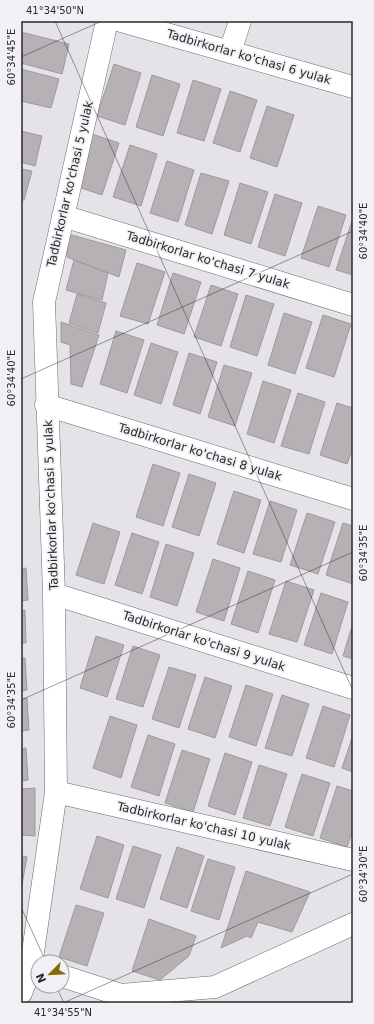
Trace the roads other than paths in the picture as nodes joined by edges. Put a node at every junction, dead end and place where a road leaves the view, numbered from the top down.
1 (107, 21) edge
2 (121, 21) edge
3 (240, 21) edge
4 (230, 52) junction
5 (353, 87) edge
6 (63, 216) junction
7 (353, 305) edge
8 (46, 405) junction
9 (353, 499) edge
10 (54, 594) junction
11 (353, 688) edge
12 (56, 792) junction
13 (353, 860) edge
14 (353, 924) edge
15 (32, 954) edge
16 (30, 966) edge
17 (70, 979) edge
18 (21, 993) edge

1 - 6 street, Tadbirkorlar ko'chasi 5 yulak
2 - 4 street, Tadbirkorlar ko'chasi 6 yulak
3 - 4 street
4 - 5 street, Tadbirkorlar ko'chasi 6 yulak
6 - 7 street, Tadbirkorlar ko'chasi 7 yulak
6 - 8 street, Tadbirkorlar ko'chasi 5 yulak
8 - 9 street, Tadbirkorlar ko'chasi 8 yulak
8 - 10 street, Tadbirkorlar ko'chasi 5 yulak
10 - 11 street, Tadbirkorlar ko'chasi 9 yulak
10 - 12 street, Tadbirkorlar ko'chasi 5 yulak
12 - 13 street, Tadbirkorlar ko'chasi 10 yulak
12 - 15 street, Tadbirkorlar ko'chasi 5 yulak
14 - 17 street
16 - 18 street, Tadbirkorlar ko'chasi 5 yulak

